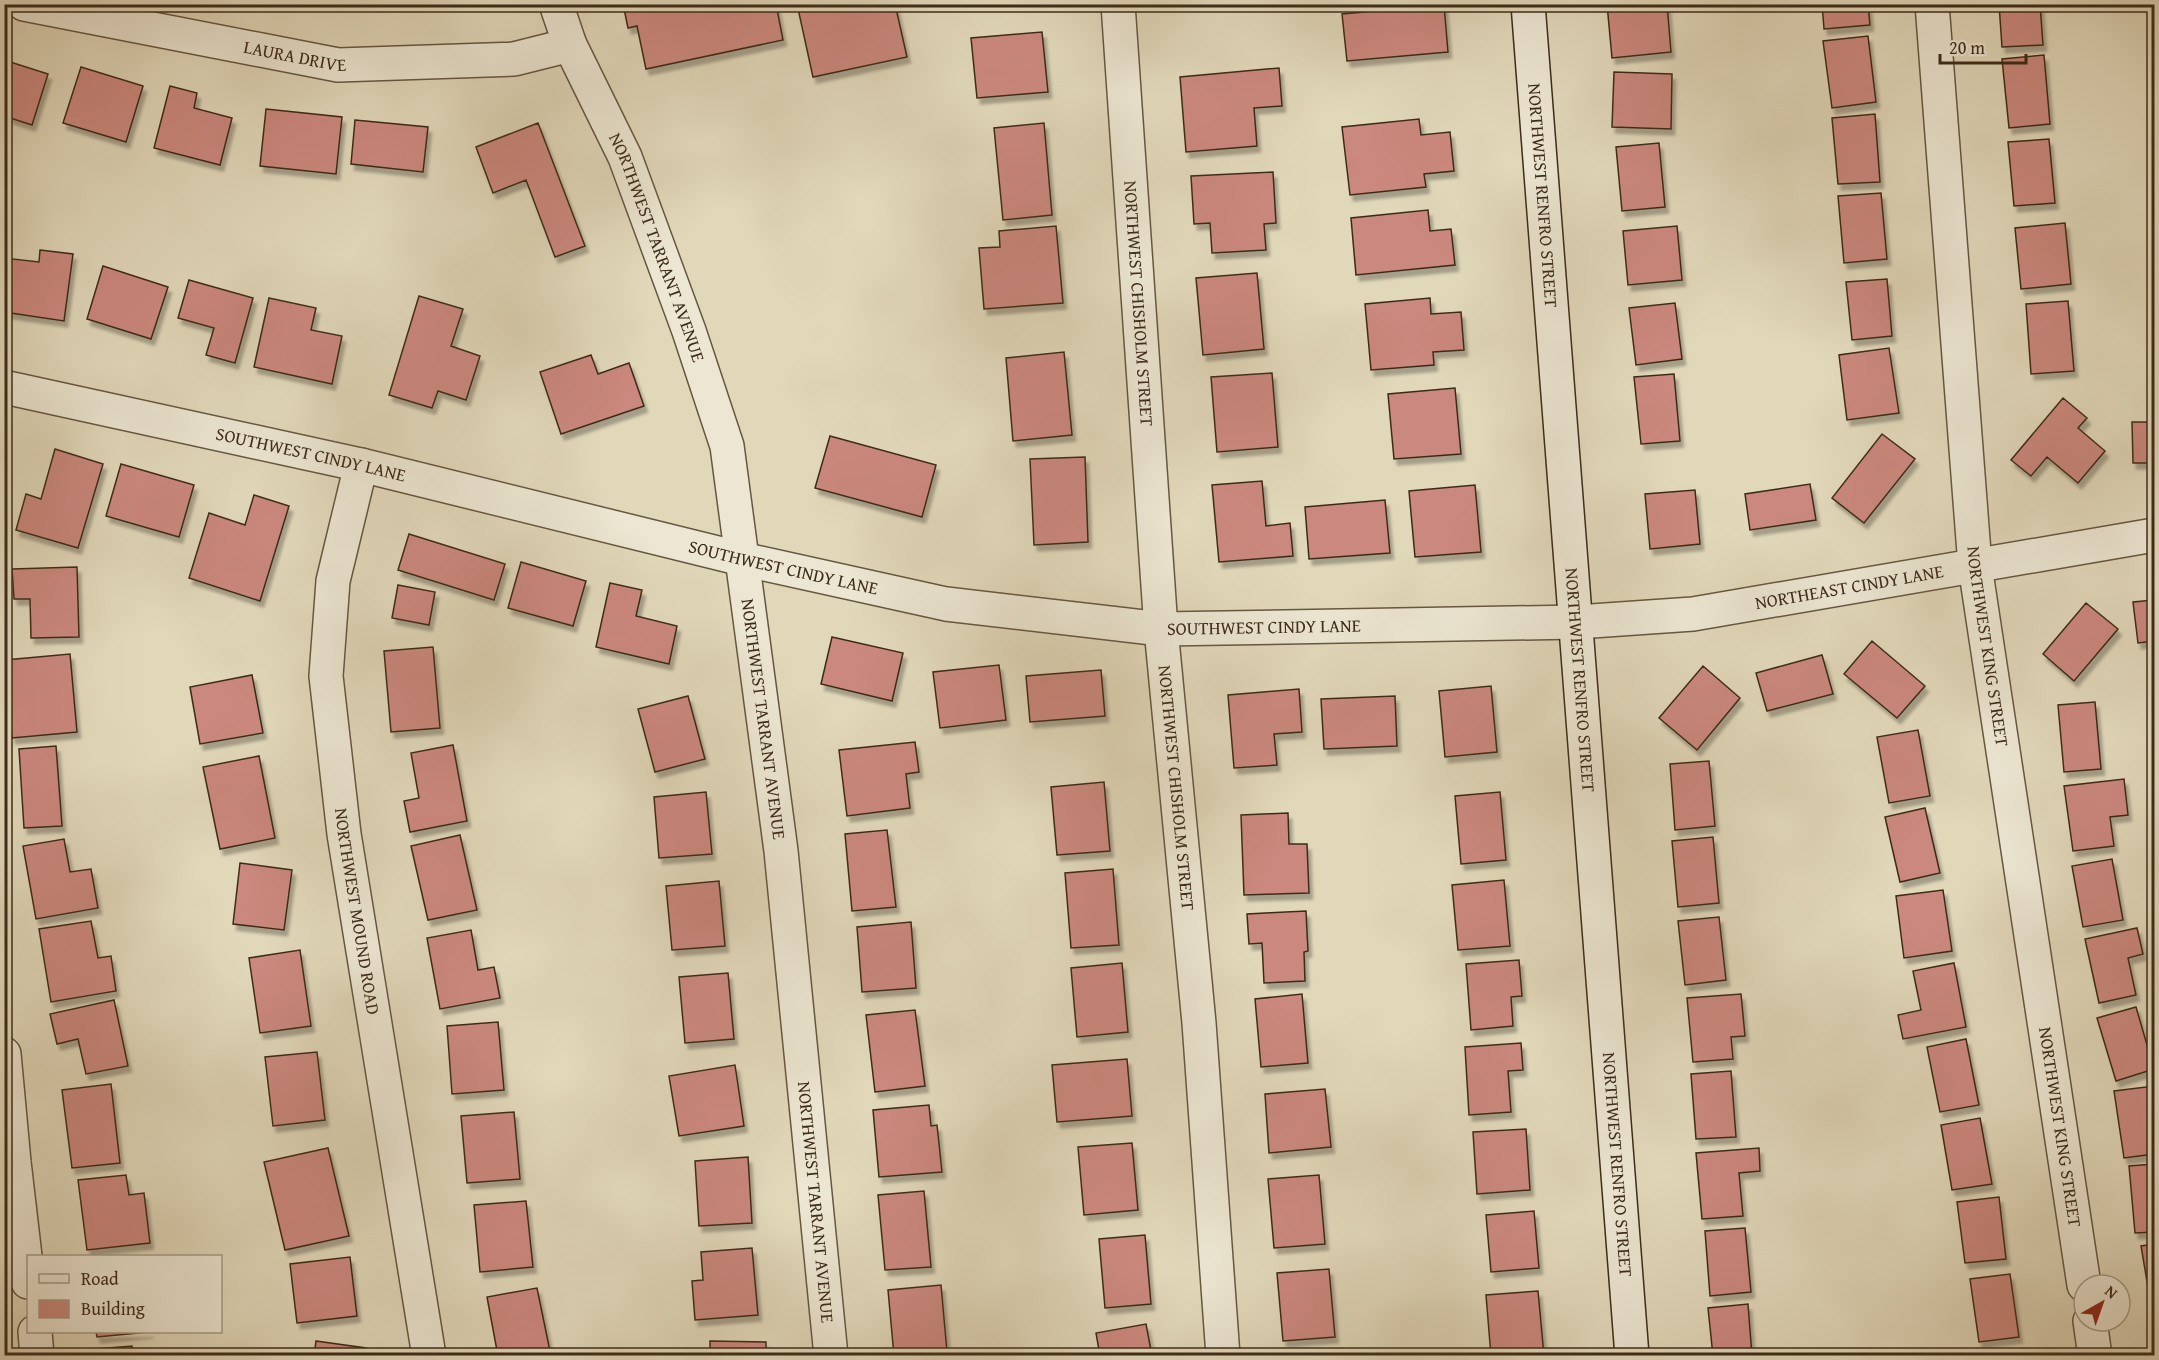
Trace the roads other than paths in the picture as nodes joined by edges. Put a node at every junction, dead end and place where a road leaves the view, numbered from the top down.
1 (24, 4) edge
2 (556, 4) edge
3 (1118, 4) edge
4 (1528, 4) edge
5 (1932, 4) edge
6 (570, 45) junction
7 (4, 387) edge
8 (361, 465) junction
9 (2154, 535) edge
10 (742, 559) junction
11 (1975, 566) junction
12 (1577, 622) junction
13 (1161, 629) junction
14 (4, 1054) edge
15 (27, 1273) edge
16 (2082, 1273) edge
17 (34, 1333) edge
18 (2092, 1333) edge
19 (37, 1356) edge
20 (429, 1356) edge
21 (831, 1356) edge
22 (1222, 1356) edge
23 (1632, 1356) edge
24 (2095, 1356) edge

1 - 6 street, LAURA DRIVE
2 - 6 street, NORTHWEST TARRANT AVENUE
3 - 13 street, NORTHWEST CHISHOLM STREET
4 - 12 street, NORTHWEST RENFRO STREET
5 - 11 street, NORTHWEST KING STREET
6 - 10 street, NORTHWEST TARRANT AVENUE
7 - 8 street, SOUTHWEST CINDY LANE
8 - 10 street, SOUTHWEST CINDY LANE
8 - 20 street, NORTHWEST MOUND ROAD
9 - 11 street, NORTHEAST CINDY LANE
10 - 13 street, SOUTHWEST CINDY LANE
10 - 21 street, NORTHWEST TARRANT AVENUE
11 - 12 street, NORTHEAST CINDY LANE
11 - 16 street, NORTHWEST KING STREET
12 - 13 street, SOUTHWEST CINDY LANE
12 - 23 street, NORTHWEST RENFRO STREET
13 - 22 street, NORTHWEST CHISHOLM STREET
14 - 15 street
17 - 19 street
18 - 24 street

